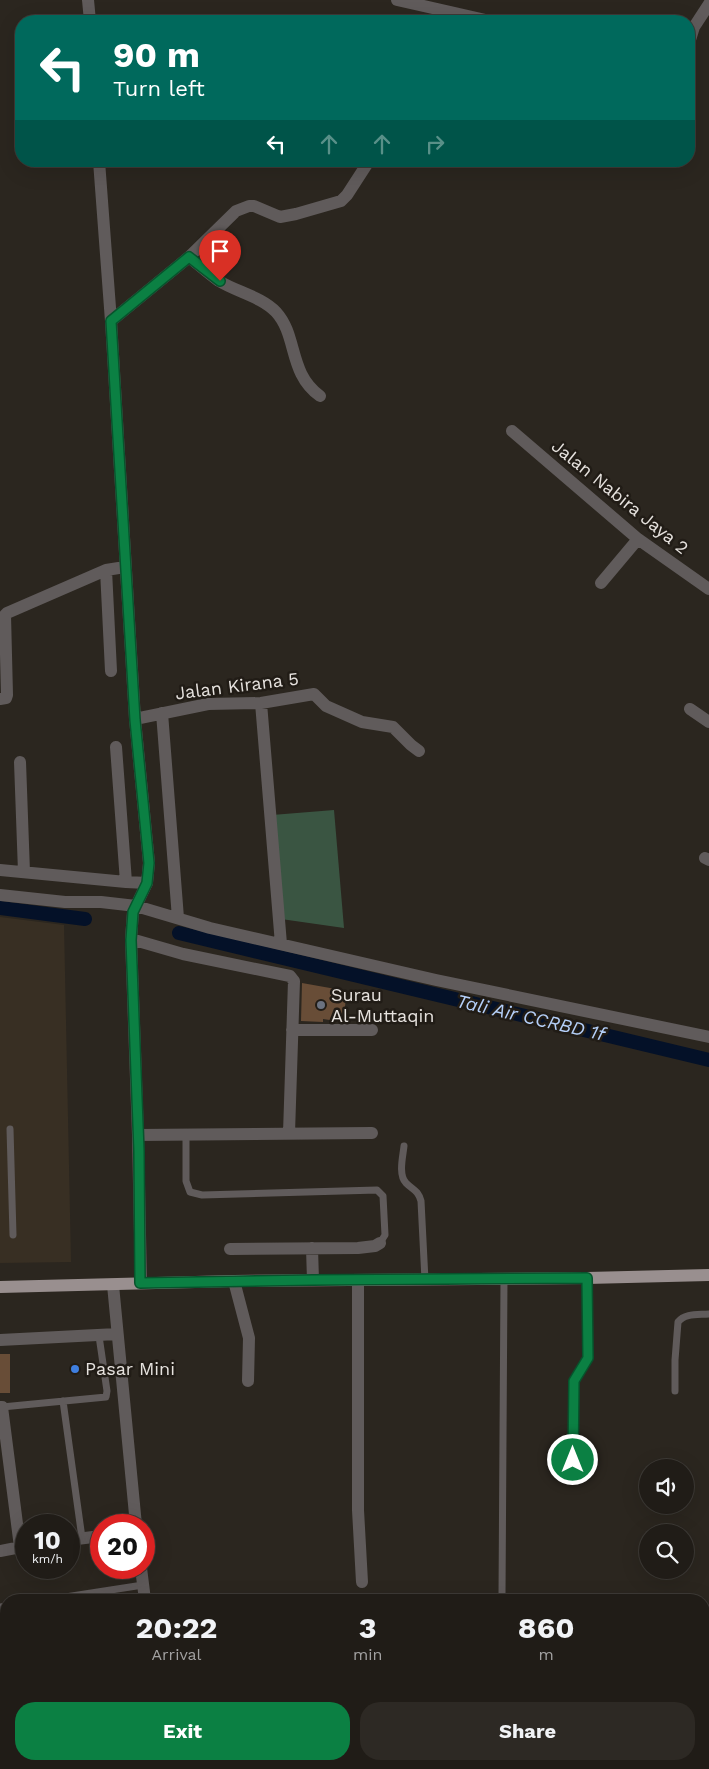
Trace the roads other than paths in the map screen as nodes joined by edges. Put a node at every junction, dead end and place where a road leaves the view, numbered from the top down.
1 (88, 0) edge
2 (397, 0) edge
3 (709, 4) edge
4 (89, 15) edge
5 (463, 15) edge
6 (695, 25) edge
7 (99, 167) edge
8 (365, 167) edge
9 (189, 257) junction
10 (111, 321) junction
11 (320, 396) dead end
12 (512, 431) dead end
13 (638, 539) junction
14 (125, 567) junction
15 (106, 570) junction
16 (601, 583) dead end
17 (709, 589) edge
18 (111, 671) dead end
19 (3, 698) edge
20 (261, 703) junction
21 (690, 709) dead end
22 (162, 713) junction
23 (135, 720) junction
24 (709, 722) edge
25 (116, 747) dead end
26 (419, 751) dead end
27 (20, 762) dead end
28 (0, 870) edge
29 (24, 872) junction
30 (126, 882) junction
31 (147, 883) junction
32 (0, 895) edge
33 (136, 906) junction
34 (178, 918) junction
35 (131, 940) junction
36 (281, 944) junction
37 (292, 1030) junction
38 (372, 1030) dead end
39 (709, 1037) edge
40 (10, 1129) dead end
41 (289, 1133) junction
42 (372, 1133) dead end
43 (186, 1134) junction
44 (138, 1135) junction
45 (404, 1146) dead end
46 (13, 1235) dead end
47 (380, 1243) joint
48 (312, 1248) junction
49 (230, 1249) dead end
50 (709, 1274) edge
51 (587, 1278) junction
52 (504, 1279) junction
53 (313, 1280) junction
54 (358, 1280) junction
55 (424, 1280) junction
56 (234, 1281) junction
57 (140, 1283) junction
58 (112, 1285) junction
59 (0, 1287) edge
60 (709, 1314) edge
61 (117, 1334) junction
62 (99, 1336) junction
63 (0, 1340) edge
64 (248, 1380) dead end
65 (675, 1391) dead end
66 (63, 1401) junction
67 (1, 1407) edge
68 (573, 1476) dead end
69 (18, 1514) edge
70 (73, 1514) edge
71 (135, 1514) edge
72 (15, 1548) edge
73 (0, 1551) edge
74 (142, 1579) edge
75 (362, 1582) dead end
76 (143, 1585) junction
77 (85, 1594) edge
78 (144, 1594) edge
79 (502, 1594) edge

1 - 4 street
2 - 5 street
3 - 6 street
7 - 10 street
8 - 9 street
9 - 10 street
9 - 11 street
10 - 14 street
12 - 13 street, Jalan Nabira Jaya 2
13 - 16 street
13 - 17 street, Jalan Nabira Jaya 2
14 - 15 street
14 - 23 street
15 - 18 street
15 - 19 street
20 - 22 street, Jalan Kirana 5
20 - 26 street, Jalan Kirana 5
20 - 36 street
21 - 24 street
22 - 23 street, Jalan Kirana 5
22 - 34 street
23 - 31 street
25 - 30 street
27 - 29 street
28 - 29 street
29 - 30 street
30 - 31 street
31 - 33 street
32 - 33 street
33 - 34 street
33 - 35 street
34 - 36 street
35 - 37 street
35 - 44 street
36 - 39 street
37 - 38 street
37 - 41 street
40 - 46 lane
41 - 42 street
41 - 43 street
43 - 44 street
43 - 47 lane
44 - 57 street
45 - 55 lane
47 - 48 street
48 - 49 street
48 - 53 street
50 - 51 main road
51 - 52 main road
51 - 68 lane
52 - 55 main road
52 - 79 lane
53 - 54 main road
53 - 56 main road
54 - 55 main road
54 - 75 street
56 - 57 main road
56 - 64 street
57 - 58 main road
58 - 59 main road
58 - 61 street
60 - 65 lane
61 - 62 street
61 - 71 street
62 - 63 street
62 - 66 lane
66 - 67 lane
66 - 70 lane
67 - 69 street
72 - 73 street
74 - 76 street
76 - 77 lane
76 - 78 street

